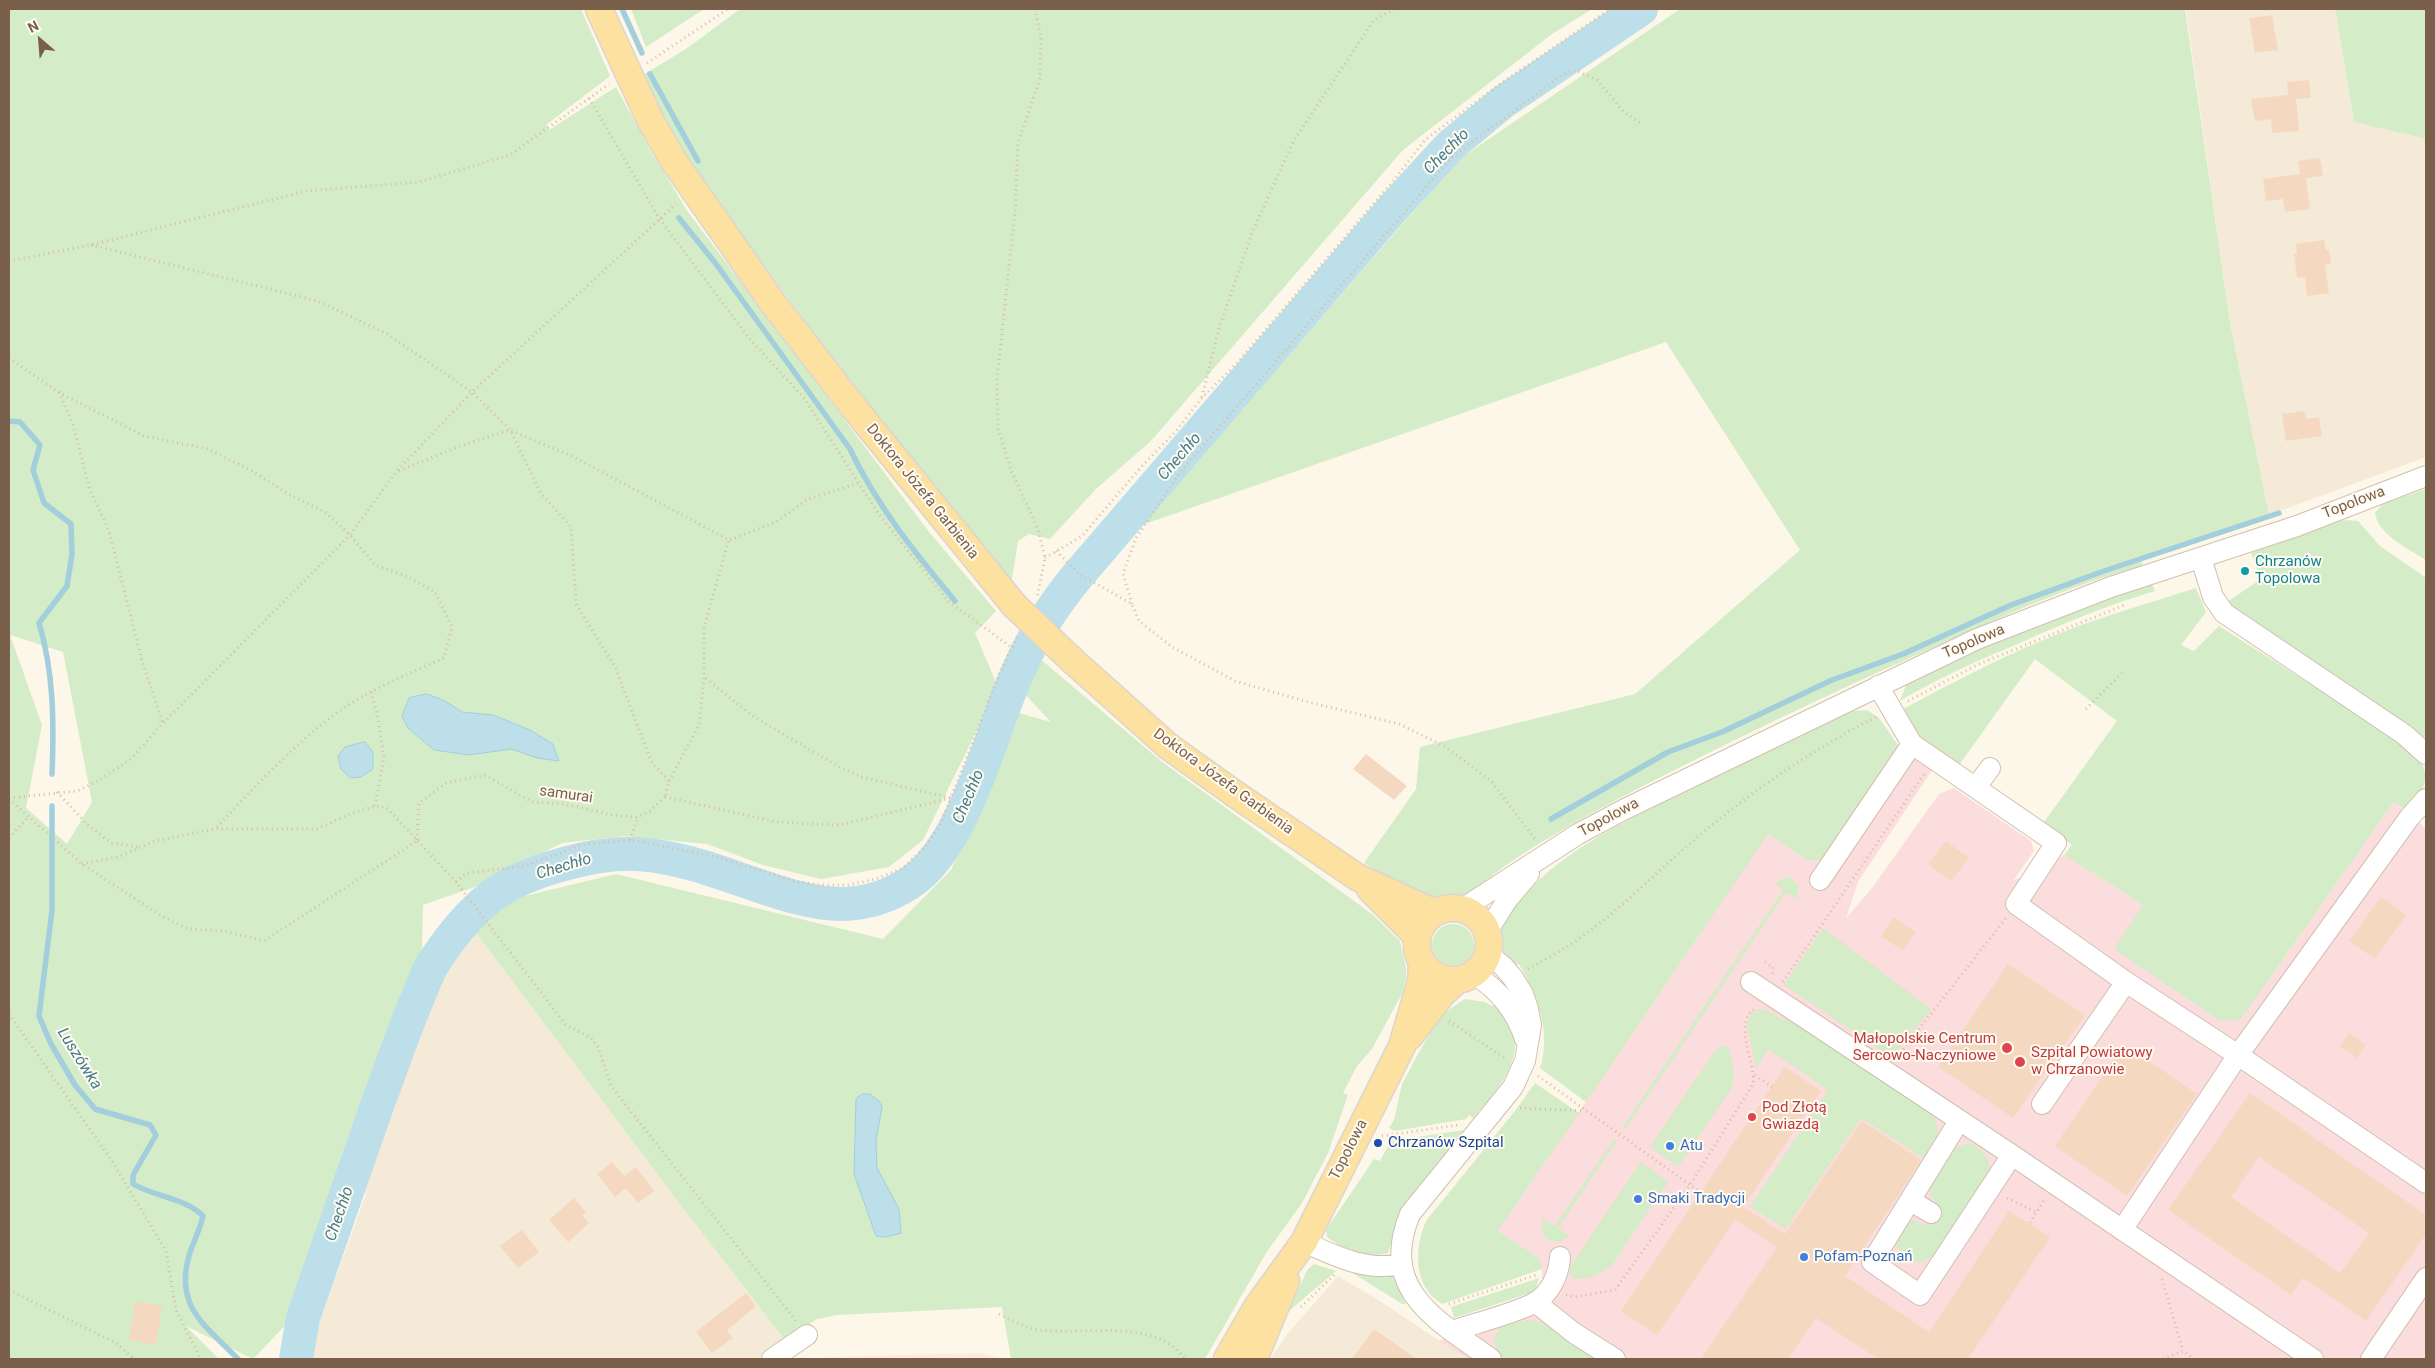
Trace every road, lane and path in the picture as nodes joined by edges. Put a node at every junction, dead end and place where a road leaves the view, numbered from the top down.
1 (600, 9) edge
2 (728, 9) edge
3 (1035, 9) edge
4 (1395, 9) edge
5 (1610, 9) edge
6 (645, 64) dead end
7 (616, 80) dead end
8 (589, 98) junction
9 (1641, 124) dead end
10 (678, 203) dead end
11 (659, 218) junction
12 (91, 245) junction
13 (9, 261) edge
14 (9, 358) edge
15 (58, 392) junction
16 (472, 392) junction
17 (1201, 399) junction
18 (510, 430) junction
19 (396, 472) junction
20 (2426, 476) edge
21 (859, 483) junction
22 (350, 535) junction
23 (729, 540) junction
24 (1056, 551) junction
25 (1045, 558) junction
26 (2201, 558) junction
27 (1024, 603) junction
28 (1132, 604) junction
29 (2128, 604) dead end
30 (1018, 634) dead end
31 (1011, 647) junction
32 (2122, 673) dead end
33 (704, 677) junction
34 (1878, 686) junction
35 (371, 692) junction
36 (2086, 709) dead end
37 (1892, 710) junction
38 (163, 723) junction
39 (1912, 744) junction
40 (2426, 754) edge
41 (1934, 759) junction
42 (1990, 768) dead end
43 (669, 781) junction
44 (1976, 787) junction
45 (56, 792) junction
46 (664, 797) junction
47 (9, 798) edge
48 (951, 798) junction
49 (2426, 799) edge
50 (375, 806) junction
51 (638, 816) junction
52 (28, 817) junction
53 (215, 829) junction
54 (9, 838) edge
55 (630, 840) junction
56 (417, 841) junction
57 (140, 848) junction
58 (1545, 856) junction
59 (82, 864) junction
60 (1357, 877) junction
61 (1820, 880) dead end
62 (456, 882) junction
63 (2016, 904) junction
64 (1462, 909) junction
65 (1435, 913) junction
66 (1417, 936) junction
67 (1476, 960) junction
68 (1764, 962) dead end
69 (1422, 963) junction
70 (1521, 973) dead end
71 (1773, 981) dead end
72 (1751, 982) dead end
73 (2126, 982) junction
74 (1780, 987) dead end
75 (1767, 1007) dead end
76 (9, 1014) edge
77 (1447, 1020) dead end
78 (1402, 1046) junction
79 (2238, 1055) junction
80 (1892, 1062) dead end
81 (1522, 1069) junction
82 (1755, 1075) junction
83 (1542, 1080) dead end
84 (1772, 1087) dead end
85 (2042, 1104) dead end
86 (1512, 1108) dead end
87 (1586, 1111) junction
88 (1959, 1121) junction
89 (1460, 1125) dead end
90 (1382, 1136) dead end
91 (2012, 1155) junction
92 (2426, 1183) edge
93 (2055, 1184) junction
94 (1690, 1185) junction
95 (1700, 1192) dead end
96 (1987, 1193) junction
97 (1911, 1201) junction
98 (2036, 1212) junction
99 (1930, 1214) dead end
100 (2030, 1223) dead end
101 (2122, 1230) junction
102 (1300, 1247) junction
103 (2155, 1253) junction
104 (1560, 1257) dead end
105 (1402, 1264) junction
106 (1340, 1269) dead end
107 (2426, 1278) edge
108 (1551, 1286) junction
109 (9, 1290) edge
110 (1535, 1302) junction
111 (1440, 1307) dead end
112 (1294, 1313) dead end
113 (999, 1314) dead end
114 (1452, 1331) junction
115 (807, 1335) joint
116 (2182, 1351) junction
117 (134, 1359) edge
118 (201, 1359) edge
119 (772, 1359) edge
120 (1185, 1359) edge
121 (1227, 1359) edge
122 (1254, 1359) edge
123 (1491, 1359) edge
124 (1615, 1359) edge
125 (2163, 1359) edge
126 (2194, 1359) edge
127 (2313, 1359) edge
128 (2371, 1359) edge

1 - 27 main road, Doktora Józefa Garbienia
2 - 6 path
3 - 25 path
4 - 17 path
5 - 17 path
7 - 8 path
8 - 11 path
8 - 12 path
9 - 28 path
10 - 11 path
11 - 16 path
11 - 21 path
12 - 13 path
12 - 16 path
14 - 15 path
15 - 22 path
15 - 38 path
16 - 18 path
16 - 19 path
17 - 24 path
18 - 19 path
18 - 23 path
18 - 43 path
19 - 22 path
20 - 26 street, Topolowa
21 - 23 path
21 - 31 path
22 - 35 path
22 - 38 path
23 - 33 path
24 - 25 path
24 - 28 path
25 - 27 path
26 - 34 street, Topolowa
26 - 40 street
27 - 60 main road, Doktora Józefa Garbienia, bridge
28 - 58 path
29 - 37 path
30 - 31 path
31 - 48 path
32 - 36 path
33 - 43 path
33 - 48 path
34 - 37 street
34 - 58 street, Topolowa
35 - 50 path
35 - 53 path
37 - 39 street
37 - 70 path
38 - 45 path
39 - 41 street
39 - 61 street
41 - 44 street
41 - 74 path
42 - 44 street
43 - 46 path
44 - 63 street
45 - 47 path
45 - 57 path
46 - 48 path
46 - 51 path
47 - 52 path
48 - 55 path
49 - 79 street
50 - 53 path
50 - 56 path
51 - 55 path
51 - 56 path, samurai
52 - 54 path
52 - 59 path
53 - 57 path
55 - 62 path
56 - 59 path
56 - 62 path
57 - 59 path
58 - 64 street, Topolowa
58 - 67 street, Topolowa
60 - 65 main road, Doktora Józefa Garbienia
60 - 66 main road, Doktora Józefa Garbienia
62 - 115 path
63 - 73 street
63 - 80 path
64 - 65 main road
64 - 67 main road
65 - 66 main road
66 - 69 main road
67 - 69 main road
67 - 78 main road, Topolowa
67 - 81 street
68 - 71 path
69 - 78 main road, Topolowa
72 - 88 street
73 - 79 street
73 - 85 street
75 - 82 path
76 - 118 path
77 - 81 path
78 - 102 main road, Topolowa
79 - 92 street
79 - 101 street
81 - 105 street
82 - 84 path
82 - 94 path
83 - 87 path
86 - 87 path
87 - 94 path
88 - 91 street
88 - 97 street
89 - 90 path
91 - 93 street
91 - 96 street
93 - 98 path
93 - 101 street
94 - 95 path
94 - 108 path
96 - 97 street
96 - 98 path
97 - 99 street
98 - 100 path
101 - 103 street
102 - 105 street
102 - 121 main road, Topolowa
102 - 122 main road, Topolowa
103 - 116 path
103 - 127 street
104 - 108 street
105 - 114 street
106 - 112 path
107 - 128 street
108 - 110 street
108 - 111 path
109 - 117 path
110 - 114 street
110 - 124 street
113 - 120 path
114 - 123 street
115 - 119 street
116 - 125 path
116 - 126 path

